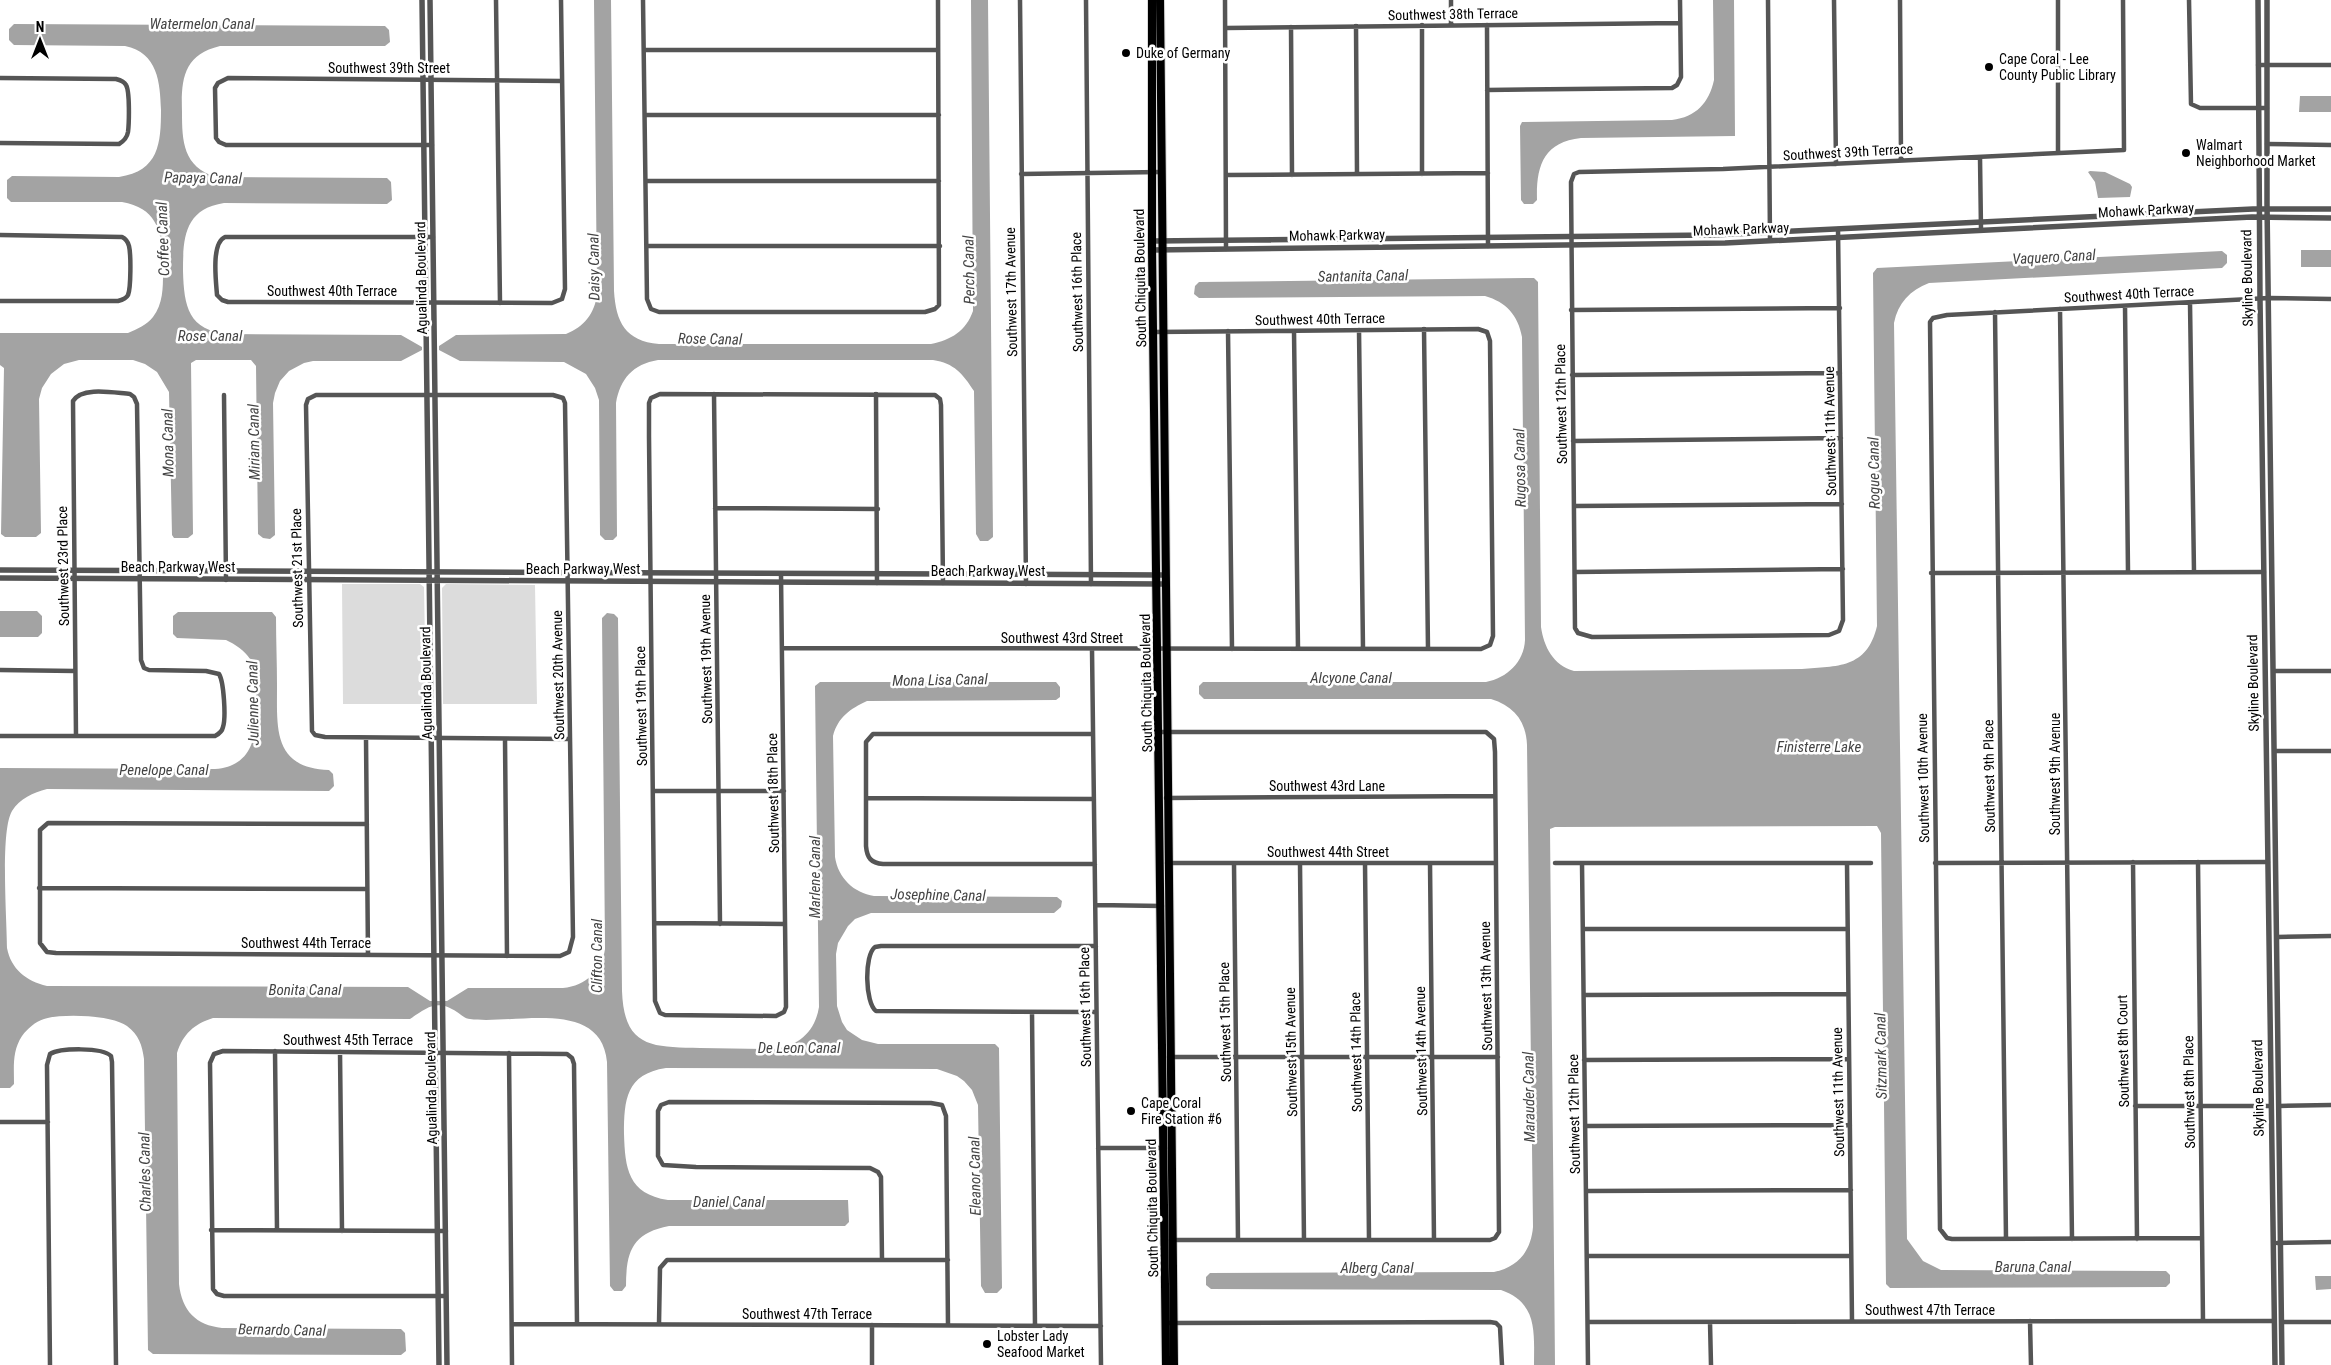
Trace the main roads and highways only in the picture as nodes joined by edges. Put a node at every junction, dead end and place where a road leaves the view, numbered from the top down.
1 (1152, 0) edge
2 (1160, 0) edge
3 (1161, 580) junction
4 (1163, 732) junction
5 (1165, 863) junction
6 (1168, 1148) junction
7 (1166, 1365) edge
8 (1174, 1365) edge

1 - 3 main road, South Chiquita Boulevard
2 - 3 main road, South Chiquita Boulevard
3 - 4 main road, South Chiquita Boulevard
4 - 5 main road, South Chiquita Boulevard
4 - 5 main road, South Chiquita Boulevard
5 - 6 main road, South Chiquita Boulevard
6 - 7 main road, South Chiquita Boulevard
6 - 8 main road, South Chiquita Boulevard

